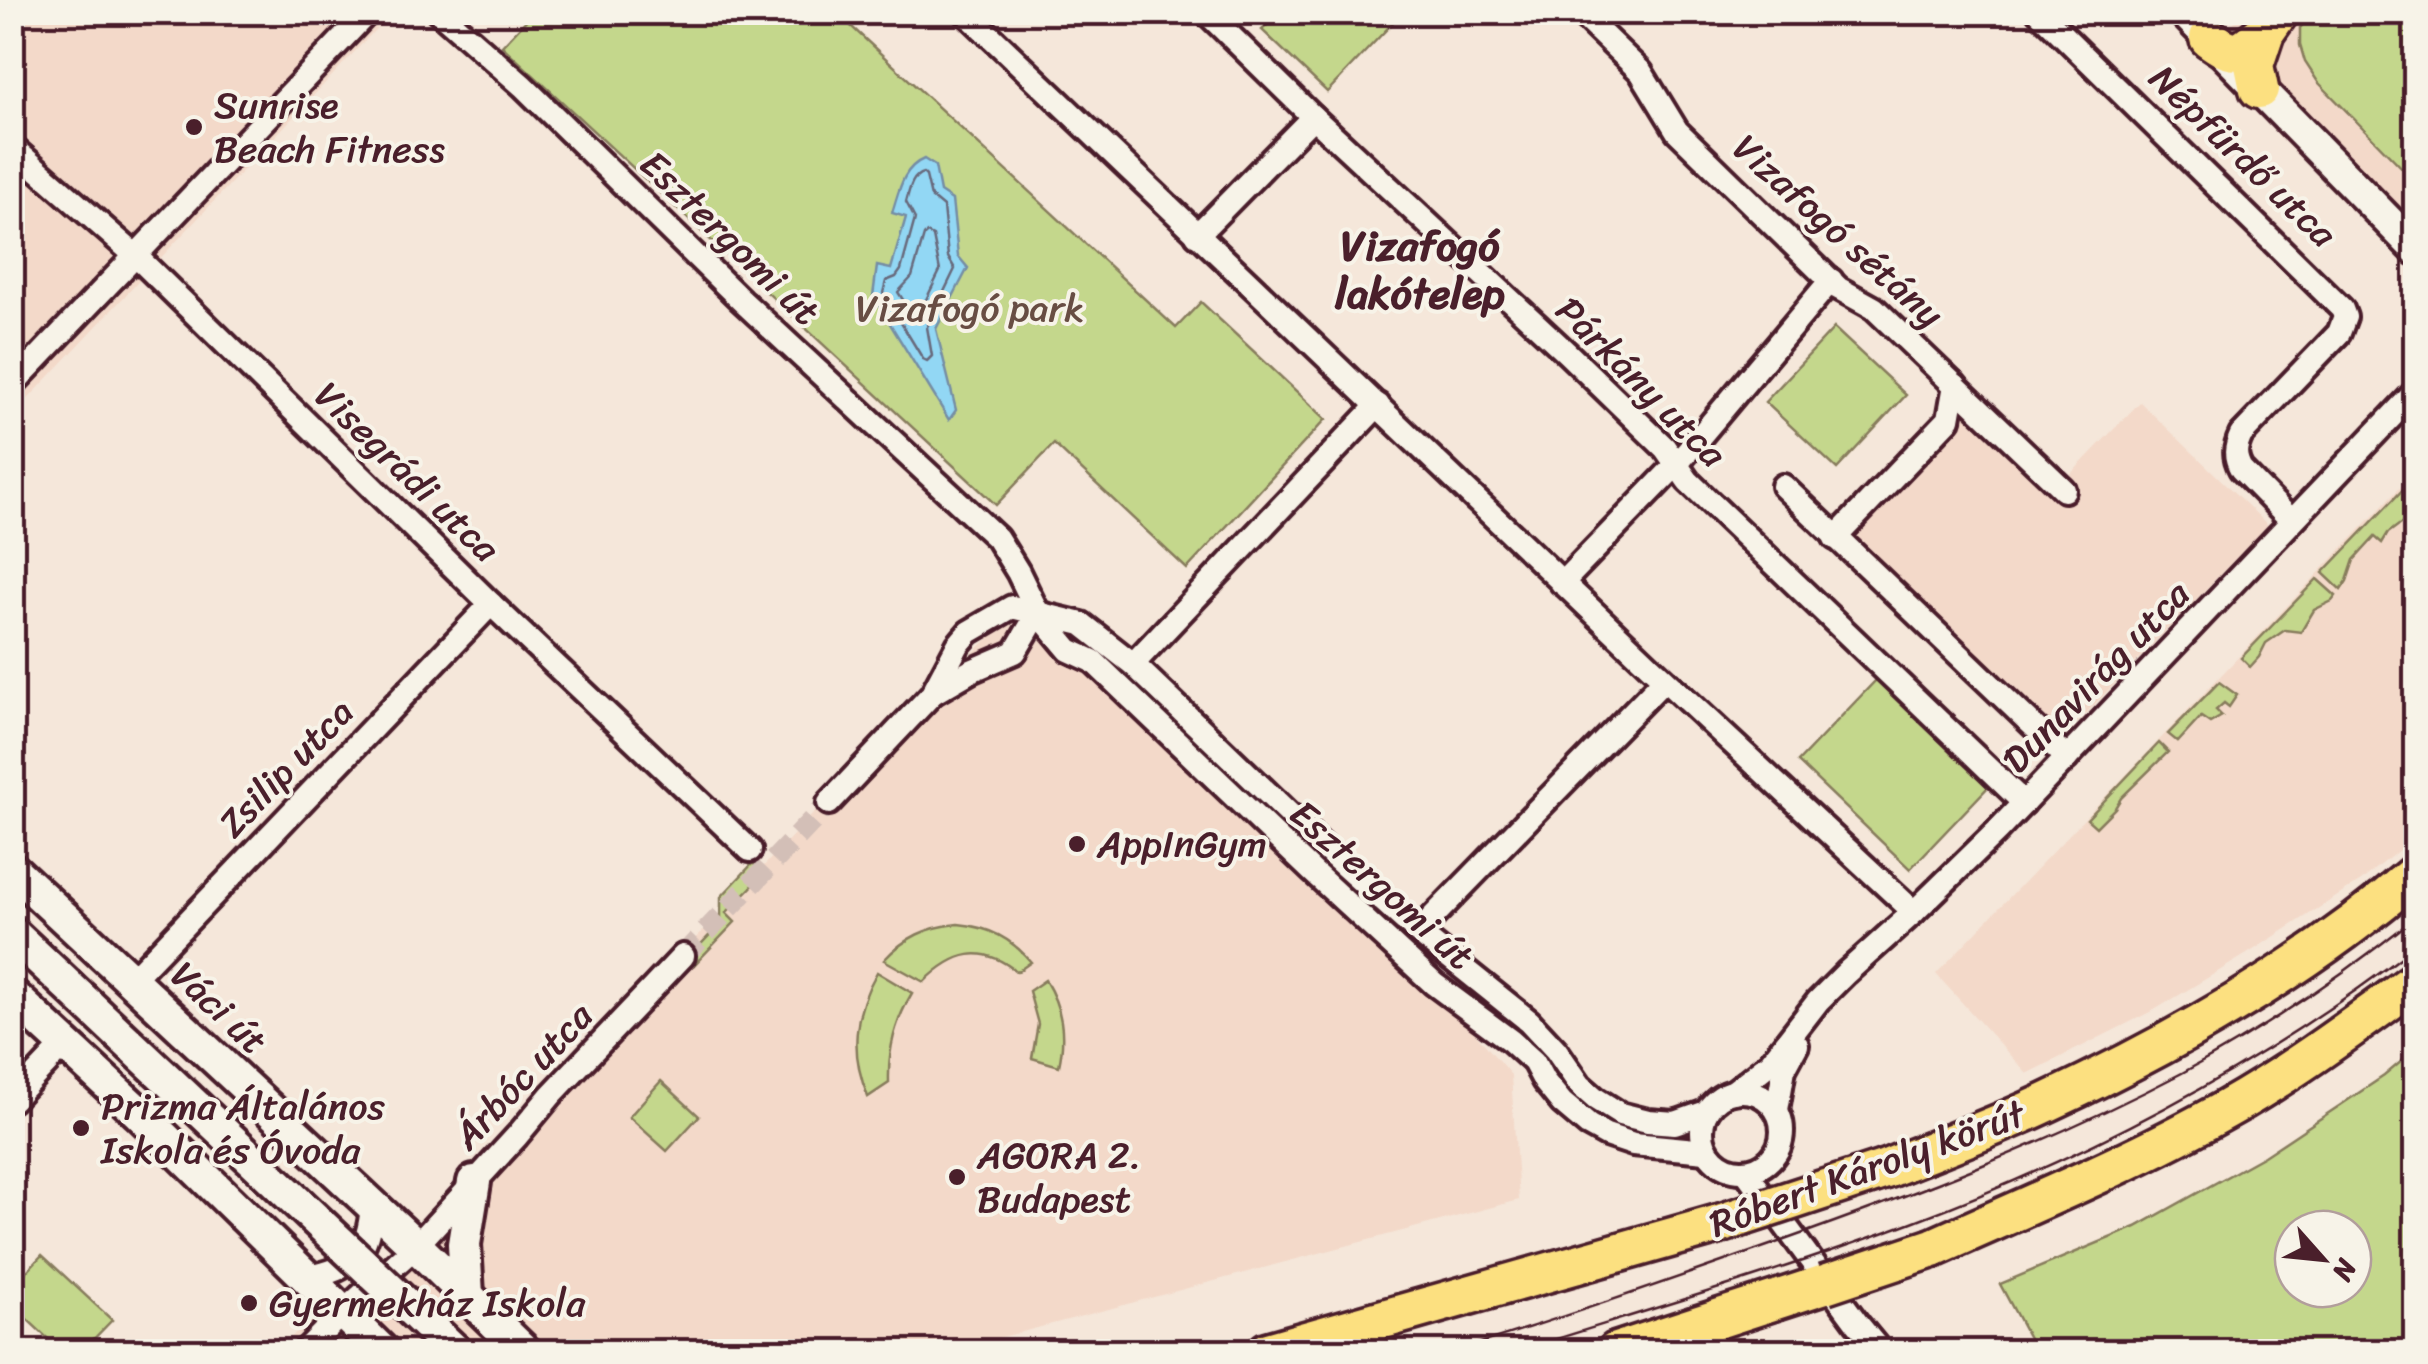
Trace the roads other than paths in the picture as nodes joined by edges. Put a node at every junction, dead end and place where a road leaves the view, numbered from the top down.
1 (368, 12) edge
2 (439, 12) edge
3 (965, 12) edge
4 (1206, 12) edge
5 (1578, 12) edge
6 (2039, 12) edge
7 (2272, 22) edge
8 (2196, 25) edge
9 (2259, 89) junction
10 (1313, 117) junction
11 (12, 146) edge
12 (1197, 235) junction
13 (2416, 249) edge
14 (136, 256) junction
15 (1831, 280) junction
16 (1955, 385) junction
17 (12, 386) edge
18 (2416, 391) edge
19 (1378, 405) junction
20 (1678, 464) junction
21 (1783, 486) dead end
22 (2064, 490) dead end
23 (2292, 521) junction
24 (1835, 538) junction
25 (1562, 583) junction
26 (491, 604) junction
27 (1038, 613) junction
28 (1133, 664) junction
29 (1664, 680) junction
30 (932, 694) junction
31 (2067, 758) junction
32 (829, 803) tunnel mouth
33 (2024, 803) junction
34 (750, 850) dead end
35 (12, 869) edge
36 (2416, 873) edge
37 (1914, 912) junction
38 (1418, 932) junction
39 (12, 933) edge
40 (683, 956) tunnel mouth
41 (132, 980) junction
42 (2416, 981) edge
43 (12, 995) edge
44 (1818, 1001) junction
45 (64, 1045) junction
46 (1733, 1092) junction
47 (12, 1100) edge
48 (1777, 1110) junction
49 (1706, 1112) junction
50 (1706, 1152) junction
51 (1746, 1172) junction
52 (474, 1182) junction
53 (372, 1206) junction
54 (416, 1246) junction
55 (308, 1277) junction
56 (466, 1295) junction
57 (343, 1312) junction
58 (304, 1352) edge
59 (383, 1352) edge
60 (456, 1352) edge
61 (525, 1352) edge
62 (1267, 1352) edge
63 (1616, 1352) edge
64 (1882, 1352) edge

1 - 14 street
2 - 27 street, Esztergomi út
3 - 12 street
4 - 10 street, Párkány utca
5 - 15 street, Vizafogó sétány
6 - 23 street, Népfürdő utca
7 - 8 main road
7 - 9 main road
8 - 9 street, Népfürdő utca
9 - 13 street, Népfürdő utca
10 - 12 street
10 - 20 street, Párkány utca
11 - 14 street, Visegrádi utca
12 - 19 street
14 - 17 street
14 - 26 street, Visegrádi utca
15 - 16 street, Vizafogó sétány
15 - 20 street
16 - 22 street, Vizafogó sétány
16 - 24 street
18 - 23 street, Dunavirág utca
19 - 25 street
19 - 28 street
20 - 25 street
20 - 33 street, Párkány utca
21 - 24 street
23 - 31 street, Dunavirág utca
24 - 31 street
25 - 29 street
26 - 34 street, Visegrádi utca
26 - 41 street, Zsilip utca
27 - 28 street, Esztergomi út
27 - 30 street
27 - 30 street
27 - 50 street, Esztergomi út
28 - 38 street, Esztergomi út
29 - 37 street
29 - 38 street, Esztergomi út
30 - 32 street
31 - 33 street, Dunavirág utca
33 - 37 street, Dunavirág utca
35 - 41 main road, Váci út
36 - 62 main road, Róbert Károly körút, bridge
37 - 44 street, Dunavirág utca
38 - 49 street, Esztergomi út
39 - 60 main road, bridge
40 - 52 street, Árbóc utca
41 - 53 main road, Váci út
42 - 63 main road, bridge
43 - 45 main road
44 - 46 street, Dunavirág utca
44 - 48 street, Dunavirág utca
45 - 47 street
45 - 55 main road
46 - 48 street
46 - 49 street, Esztergomi út
48 - 51 street
49 - 50 street
50 - 51 street, Esztergomi út
51 - 64 street, Esztergomi út
52 - 54 street, Árbóc utca
52 - 56 main road
53 - 54 main road, Váci út
53 - 55 street
54 - 56 main road, Váci út
54 - 57 street, Árbóc utca
55 - 57 main road
56 - 61 main road, Váci út
57 - 58 street, Árbóc utca
57 - 59 main road

